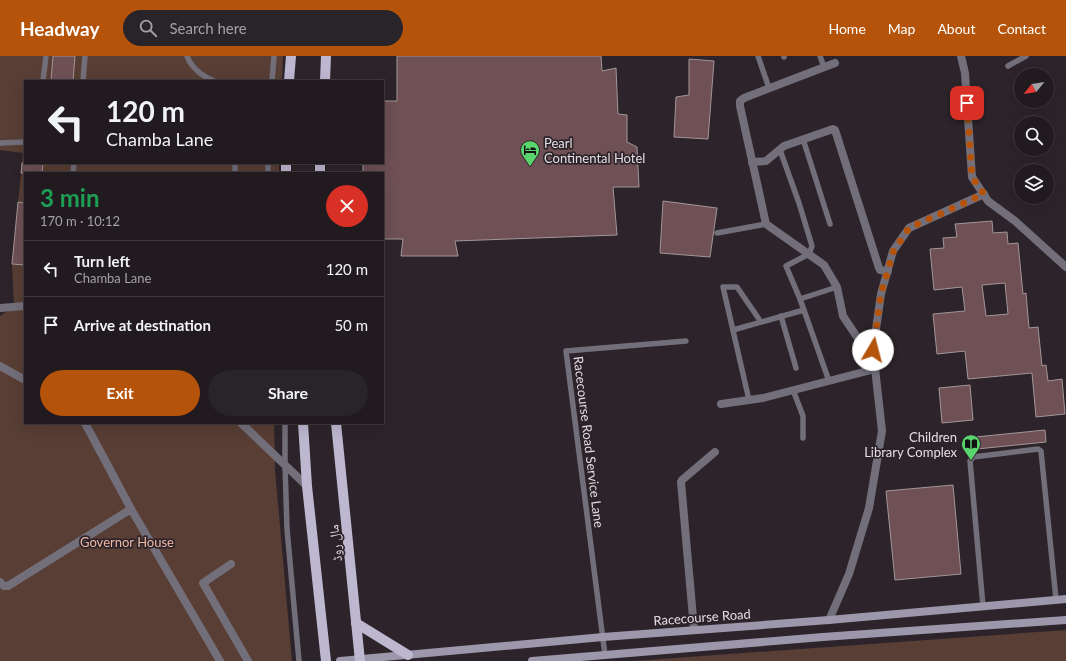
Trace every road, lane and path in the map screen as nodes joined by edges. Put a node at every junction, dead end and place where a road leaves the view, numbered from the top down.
1 (46, 56) edge
2 (85, 56) edge
3 (187, 56) edge
4 (274, 56) edge
5 (291, 56) edge
6 (326, 56) edge
7 (758, 56) edge
8 (820, 56) edge
9 (961, 56) edge
10 (1026, 56) edge
11 (835, 63) dead end
12 (1008, 66) dead end
13 (824, 67) junction
14 (43, 80) edge
15 (83, 80) edge
16 (212, 80) edge
17 (272, 80) edge
18 (289, 80) edge
19 (325, 80) edge
20 (769, 88) junction
21 (803, 139) junction
22 (24, 142) edge
23 (0, 143) edge
24 (780, 150) junction
25 (752, 162) junction
26 (984, 194) junction
27 (766, 224) junction
28 (830, 224) dead end
29 (717, 234) dead end
30 (809, 254) junction
31 (1066, 267) edge
32 (888, 271) junction
33 (837, 287) junction
34 (800, 299) junction
35 (24, 306) edge
36 (0, 308) edge
37 (804, 310) junction
38 (781, 316) junction
39 (761, 322) junction
40 (733, 330) junction
41 (686, 341) dead end
42 (873, 350) junction
43 (0, 366) edge
44 (796, 368) dead end
45 (875, 369) junction
46 (24, 379) edge
47 (829, 381) junction
48 (793, 390) junction
49 (749, 400) junction
50 (721, 404) dead end
51 (86, 424) edge
52 (242, 424) edge
53 (285, 424) edge
54 (303, 424) edge
55 (336, 424) edge
56 (803, 438) dead end
57 (716, 452) dead end
58 (285, 464) junction
59 (307, 486) junction
60 (131, 509) junction
61 (231, 564) dead end
62 (0, 582) edge
63 (1056, 599) junction
64 (1066, 599) edge
65 (983, 606) junction
66 (829, 620) junction
67 (1066, 620) edge
68 (356, 623) junction
69 (694, 629) junction
70 (603, 637) junction
71 (408, 655) junction
72 (605, 655) junction
73 (360, 660) edge
74 (220, 661) edge
75 (248, 661) edge
76 (299, 661) edge
77 (326, 661) edge
78 (340, 661) edge
79 (532, 661) edge

1 - 14 lane
2 - 15 lane
3 - 16 lane
4 - 17 lane
5 - 18 main road
6 - 19 main road
7 - 20 lane
8 - 13 lane
9 - 26 street
10 - 12 lane
11 - 13 street
13 - 20 street
20 - 25 street
21 - 24 street
21 - 28 lane
21 - 32 street
22 - 23 lane
24 - 25 street
24 - 30 lane
25 - 27 street
26 - 31 street
26 - 32 street
27 - 29 lane
27 - 30 street
30 - 33 street
30 - 34 lane
32 - 42 street
33 - 34 lane
33 - 42 street
34 - 37 lane
35 - 36 street
37 - 38 lane
37 - 47 lane
38 - 39 lane
38 - 44 lane
39 - 40 lane
39 - 40 lane
40 - 49 lane
41 - 70 lane, Racecourse Road Service Lane
42 - 45 street
43 - 46 street
45 - 47 street
45 - 66 street
47 - 48 street
48 - 49 street
48 - 56 lane
49 - 50 street
51 - 60 street
52 - 58 street
53 - 58 lane
54 - 59 main road, مال روڈ
55 - 68 main road, مال روڈ
57 - 69 street
58 - 59 street
58 - 76 lane
59 - 77 main road, مال روڈ
60 - 62 street
60 - 74 street
61 - 75 street
63 - 64 main road, Racecourse Road
63 - 65 main road, Racecourse Road
63 - 65 lane
65 - 66 main road, Racecourse Road
66 - 69 main road, Racecourse Road
67 - 72 main road
68 - 71 main road
68 - 73 main road, مال روڈ
69 - 70 main road, Racecourse Road
70 - 71 main road, Racecourse Road
70 - 72 lane, Racecourse Road Service Lane
71 - 73 main road, Racecourse Road
72 - 79 main road
73 - 78 main road, Racecourse Road

